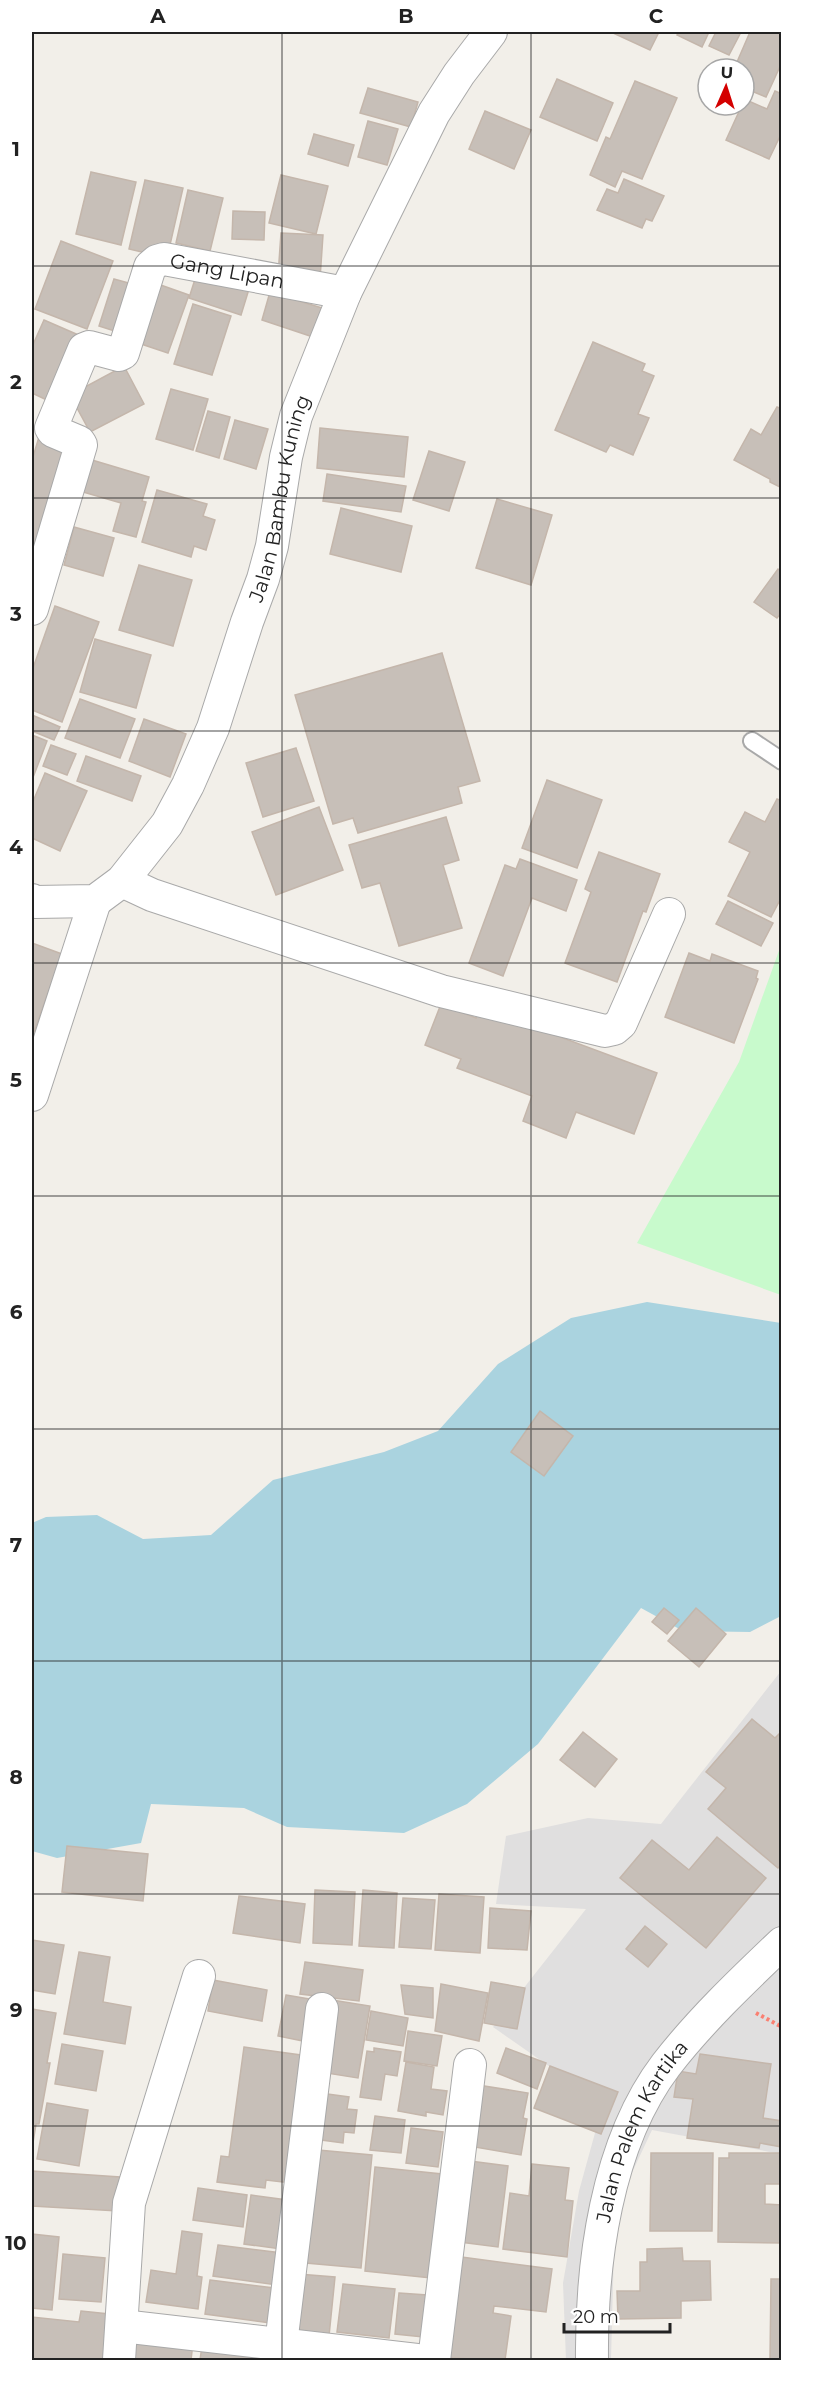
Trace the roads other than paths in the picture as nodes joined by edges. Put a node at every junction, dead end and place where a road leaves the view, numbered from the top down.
1 (491, 32) edge
2 (345, 293) junction
3 (32, 609) edge
4 (752, 741) dead end
5 (782, 761) edge
6 (122, 881) junction
7 (32, 900) edge
8 (95, 900) junction
9 (669, 914) dead end
10 (32, 1095) edge
11 (782, 1943) edge
12 (199, 1976) dead end
13 (322, 2009) dead end
14 (470, 2065) dead end
15 (122, 2326) junction
16 (281, 2344) junction
17 (118, 2361) edge
18 (417, 2361) edge
19 (434, 2361) edge
20 (592, 2361) edge

1 - 2 street, Jalan Bambu Kuning
2 - 3 street, Gang Lipan
2 - 6 street, Jalan Bambu Kuning
4 - 5 lane
6 - 8 street, Jalan Bambu Kuning
6 - 9 street
7 - 8 street
8 - 10 street
11 - 20 street, Jalan Palem Kartika
12 - 15 street
13 - 16 street
14 - 19 street
15 - 16 street
15 - 17 street
16 - 18 street

